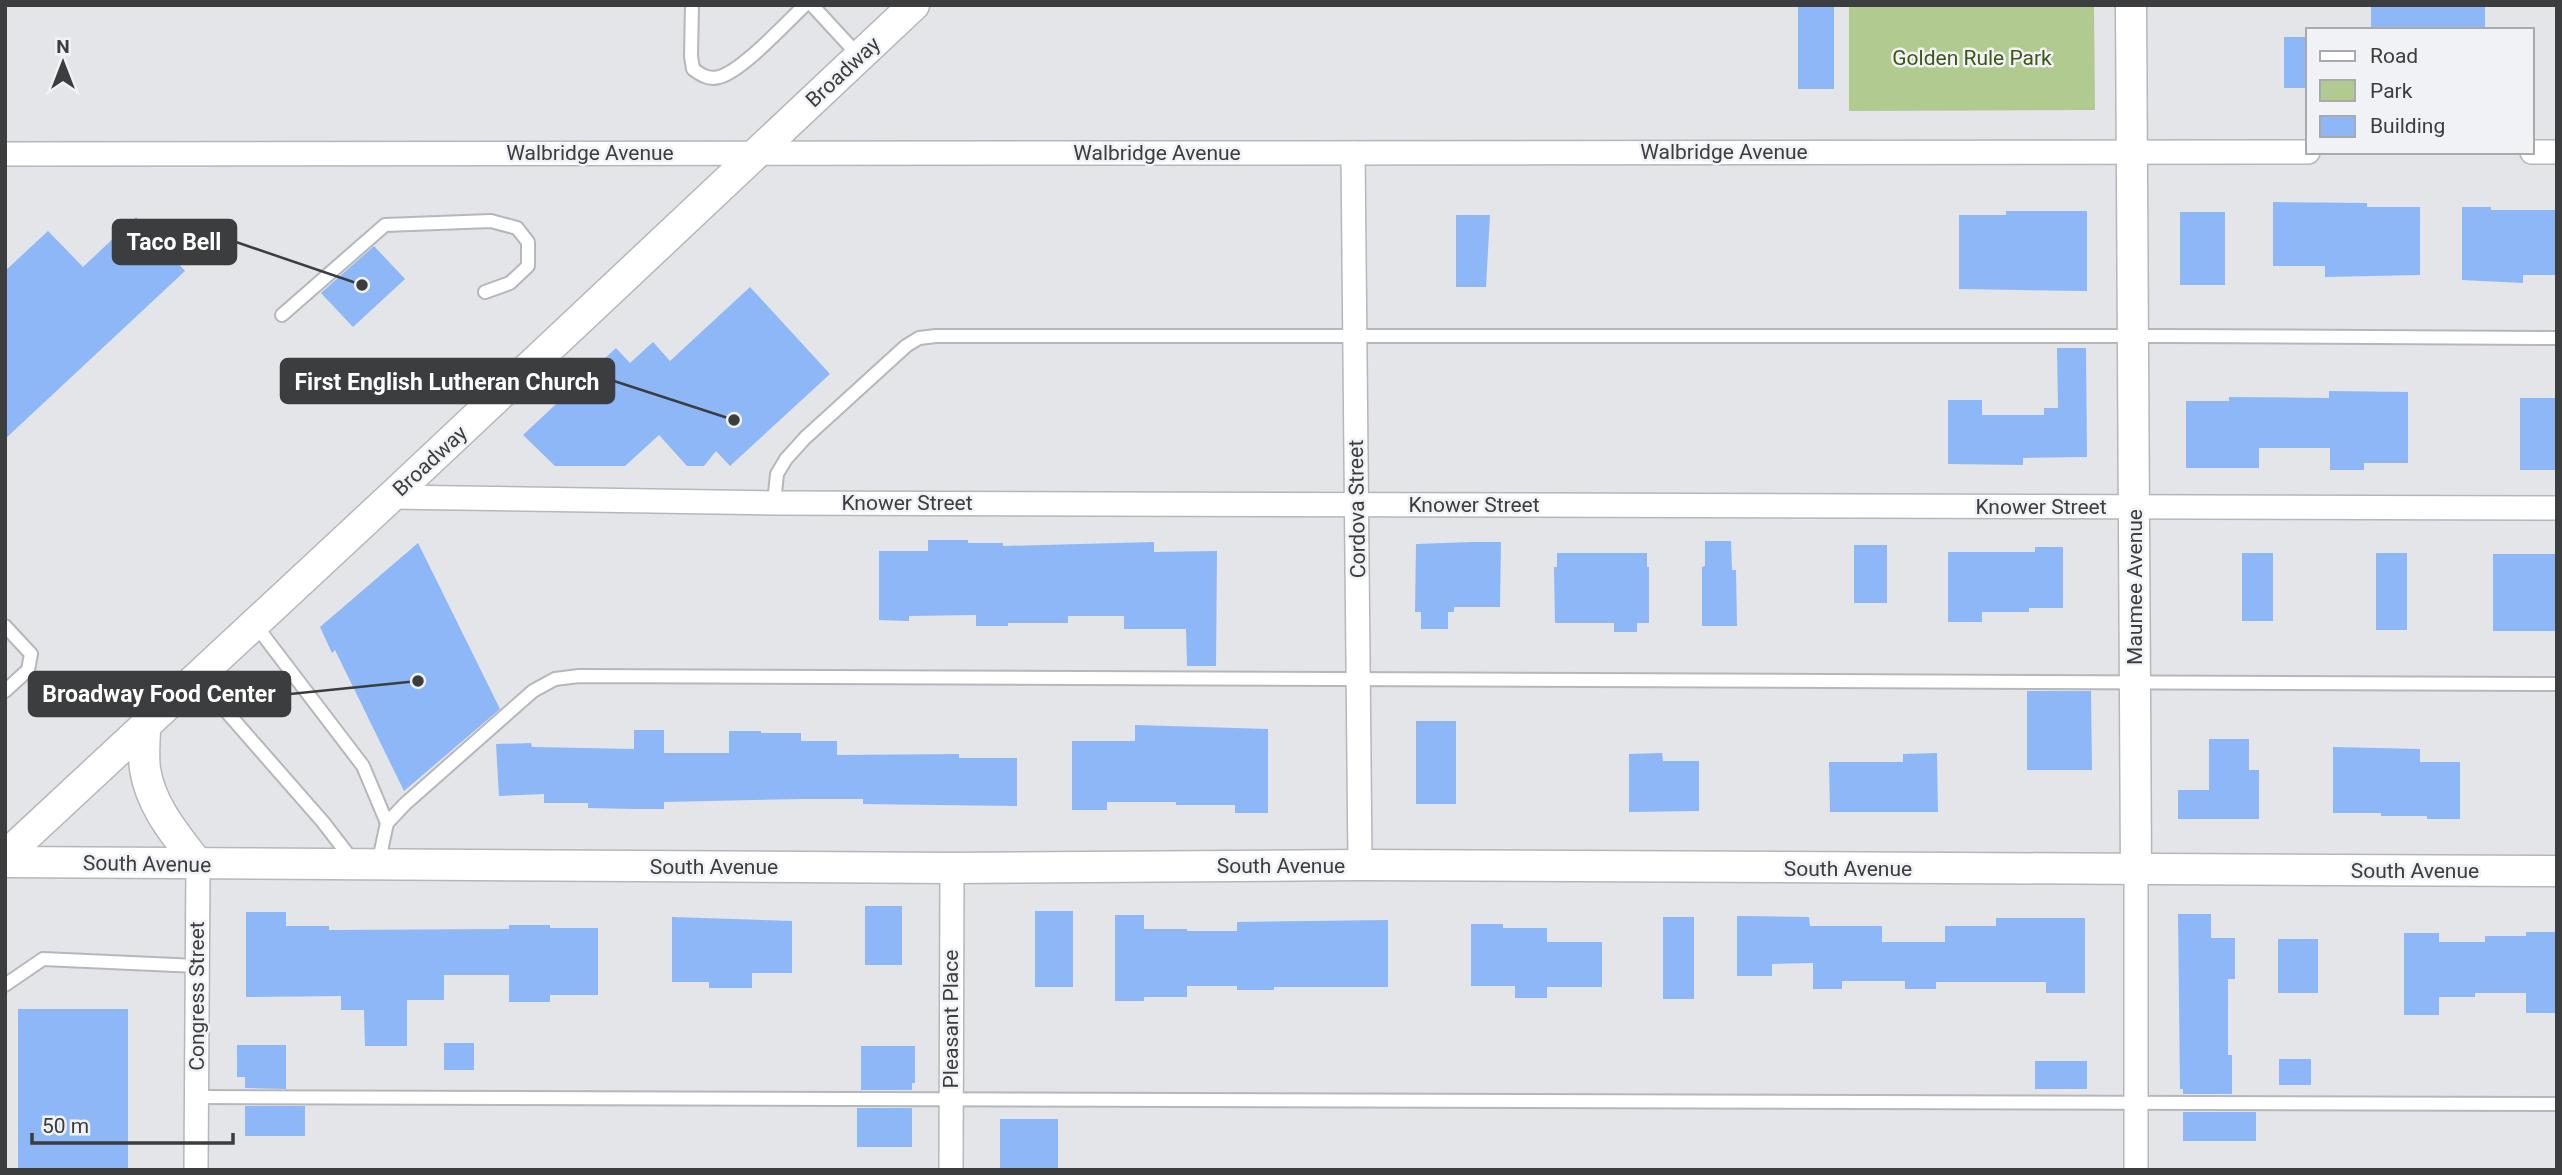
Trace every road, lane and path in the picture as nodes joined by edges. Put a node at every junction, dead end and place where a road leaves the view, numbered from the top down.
1 (692, 5) edge
2 (806, 5) edge
3 (812, 5) edge
4 (914, 5) edge
5 (2131, 5) edge
6 (859, 56) junction
7 (2133, 152) junction
8 (2306, 152) edge
9 (2534, 152) edge
10 (2557, 152) edge
11 (755, 153) junction
12 (1353, 153) junction
13 (5, 154) edge
14 (485, 292) dead end
15 (282, 315) dead end
16 (1355, 336) junction
17 (2133, 336) junction
18 (2557, 338) edge
19 (391, 497) junction
20 (774, 503) junction
21 (1356, 505) junction
22 (2134, 507) junction
23 (2557, 508) edge
24 (254, 623) junction
25 (5, 626) edge
26 (197, 678) junction
27 (1358, 679) junction
28 (2135, 682) junction
29 (2557, 684) edge
30 (5, 691) edge
31 (145, 726) junction
32 (387, 823) junction
33 (5, 856) edge
34 (5, 862) edge
35 (198, 864) junction
36 (367, 865) junction
37 (1360, 865) junction
38 (952, 868) junction
39 (2136, 870) junction
40 (2557, 871) edge
41 (197, 966) junction
42 (5, 985) edge
43 (197, 1097) junction
44 (951, 1100) junction
45 (2136, 1103) junction
46 (2557, 1104) edge
47 (196, 1170) edge
48 (951, 1170) edge
49 (2136, 1170) edge

1 - 2 lane
3 - 6 lane
4 - 6 street, Broadway
5 - 7 street, Maumee Avenue
6 - 11 street, Broadway
7 - 8 street, Walbridge Avenue
7 - 12 street, Walbridge Avenue
7 - 17 street, Maumee Avenue
9 - 10 street
11 - 12 street, Walbridge Avenue
11 - 13 street, Walbridge Avenue
11 - 19 street, Broadway
12 - 16 street, Cordova Street
14 - 15 lane
16 - 17 lane
16 - 20 lane
16 - 21 street, Cordova Street
17 - 18 lane
17 - 22 street, Maumee Avenue
19 - 20 street, Knower Street
19 - 24 street, Broadway
20 - 21 street, Knower Street
21 - 22 street, Knower Street
21 - 27 street, Cordova Street
22 - 23 street, Knower Street
22 - 28 street, Maumee Avenue
24 - 26 street, Broadway
24 - 32 lane
25 - 30 lane
26 - 31 street, Broadway
26 - 36 lane
27 - 28 lane
27 - 32 lane
27 - 37 street, Cordova Street
28 - 29 lane
28 - 39 street, Maumee Avenue
31 - 33 street, Broadway
31 - 35 street
32 - 36 lane
34 - 35 street, South Avenue
35 - 36 street, South Avenue
35 - 41 street, Congress Street
36 - 38 street, South Avenue
37 - 38 street, South Avenue
37 - 39 street, South Avenue
38 - 44 street, Pleasant Place
39 - 40 street, South Avenue
39 - 45 street, Maumee Avenue
41 - 42 lane
41 - 43 street, Congress Street
43 - 44 lane
43 - 47 street, Congress Street
44 - 45 lane
44 - 48 street, Pleasant Place
45 - 46 lane
45 - 49 street, Maumee Avenue

